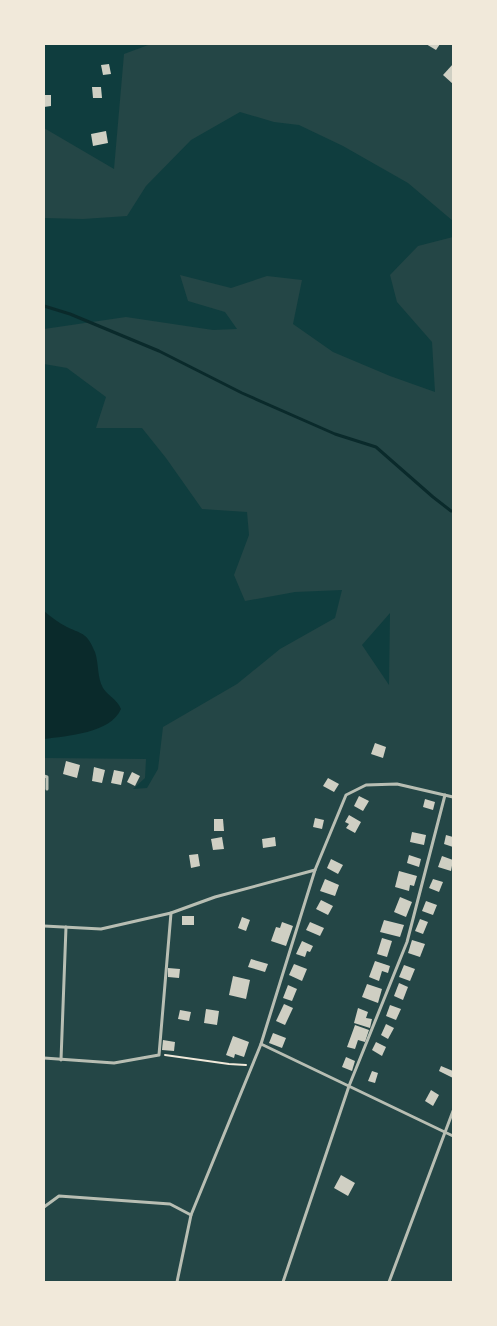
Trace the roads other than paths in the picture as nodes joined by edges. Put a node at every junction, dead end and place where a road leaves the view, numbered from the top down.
1 (44, 776) edge
2 (48, 789) dead end
3 (445, 795) junction
4 (453, 797) edge
5 (315, 870) junction
6 (171, 913) junction
7 (44, 926) edge
8 (66, 927) junction
9 (261, 1044) junction
10 (44, 1058) edge
11 (61, 1060) junction
12 (350, 1086) junction
13 (453, 1110) edge
14 (444, 1132) junction
15 (453, 1136) edge
16 (44, 1207) edge
17 (191, 1215) junction
18 (177, 1282) edge
19 (283, 1282) edge
20 (389, 1282) edge

1 - 2 lane
3 - 4 lane
3 - 5 lane
3 - 12 lane
5 - 6 lane
5 - 9 lane
6 - 8 lane
6 - 11 lane
7 - 8 lane
8 - 11 lane
9 - 12 lane
9 - 17 lane
10 - 11 lane
12 - 14 lane
12 - 19 lane
13 - 14 lane
14 - 15 lane
14 - 20 lane
16 - 17 lane
17 - 18 lane

